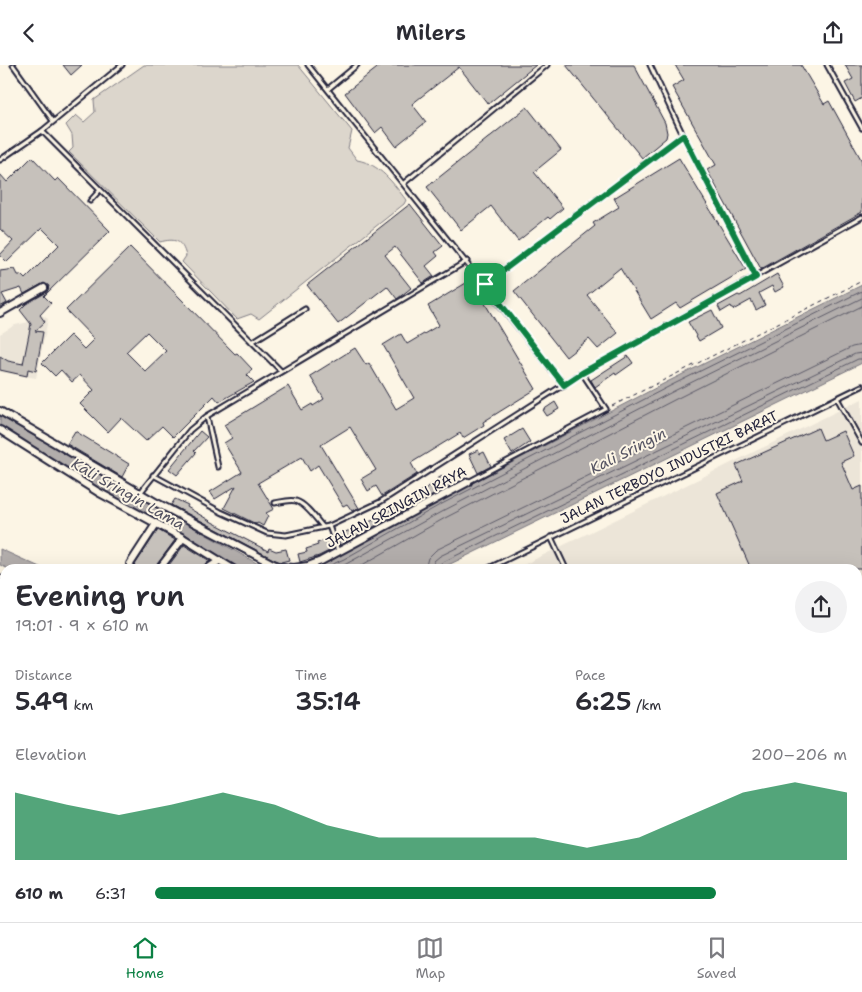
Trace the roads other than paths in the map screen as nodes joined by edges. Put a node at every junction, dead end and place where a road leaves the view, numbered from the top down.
1 (13, 65) edge
2 (122, 65) edge
3 (308, 65) edge
4 (357, 65) edge
5 (547, 65) edge
6 (650, 65) edge
7 (826, 65) edge
8 (328, 89) junction
9 (53, 121) junction
10 (862, 128) edge
11 (42, 131) junction
12 (683, 135) junction
13 (0, 160) edge
14 (404, 183) junction
15 (100, 190) junction
16 (90, 201) dead end
17 (862, 217) edge
18 (467, 261) junction
19 (756, 277) junction
20 (485, 284) junction
21 (44, 288) dead end
22 (305, 309) dead end
23 (0, 313) edge
24 (252, 342) junction
25 (281, 371) junction
26 (582, 373) junction
27 (564, 385) junction
28 (862, 386) edge
29 (837, 398) junction
30 (0, 411) edge
31 (207, 416) junction
32 (0, 430) edge
33 (862, 443) edge
34 (218, 467) dead end
35 (154, 475) junction
36 (468, 483) joint
37 (140, 493) junction
38 (275, 503) dead end
39 (156, 524) junction
40 (329, 526) junction
41 (323, 527) junction
42 (551, 537) junction
43 (183, 538) junction
44 (338, 551) junction
45 (219, 561) junction
46 (130, 564) dead end
47 (163, 564) edge
48 (214, 564) edge
49 (224, 564) edge
50 (272, 564) edge
51 (312, 564) edge
52 (497, 564) edge
53 (564, 564) edge

1 - 9 lane
2 - 9 lane
3 - 8 lane
4 - 8 lane
5 - 14 lane
6 - 12 lane
7 - 10 lane
8 - 14 lane
9 - 11 lane
11 - 13 lane
11 - 15 lane
12 - 19 lane
12 - 20 lane
14 - 18 lane
15 - 16 lane
15 - 24 lane
17 - 19 lane
18 - 20 lane
18 - 25 lane
19 - 26 lane
20 - 27 lane
21 - 23 street
22 - 24 lane
24 - 25 lane
25 - 31 lane
26 - 27 lane
26 - 36 lane, JALAN SRINGIN RAYA
27 - 40 lane
28 - 29 lane, JALAN TERBOYO INDUSTRI BARAT
29 - 33 lane
29 - 42 lane, JALAN TERBOYO INDUSTRI BARAT
30 - 37 street, JALAN SRINGIN RAYA
31 - 34 lane
31 - 35 lane
32 - 39 street
35 - 37 lane
35 - 41 lane
36 - 44 street, JALAN SRINGIN RAYA
37 - 50 street, JALAN SRINGIN RAYA
38 - 41 lane
39 - 43 street
39 - 46 street
40 - 41 lane
40 - 44 lane
42 - 52 lane, JALAN TERBOYO INDUSTRI BARAT
42 - 53 lane
43 - 45 street
43 - 47 street
44 - 51 street, JALAN SRINGIN RAYA
45 - 48 street
45 - 49 street

